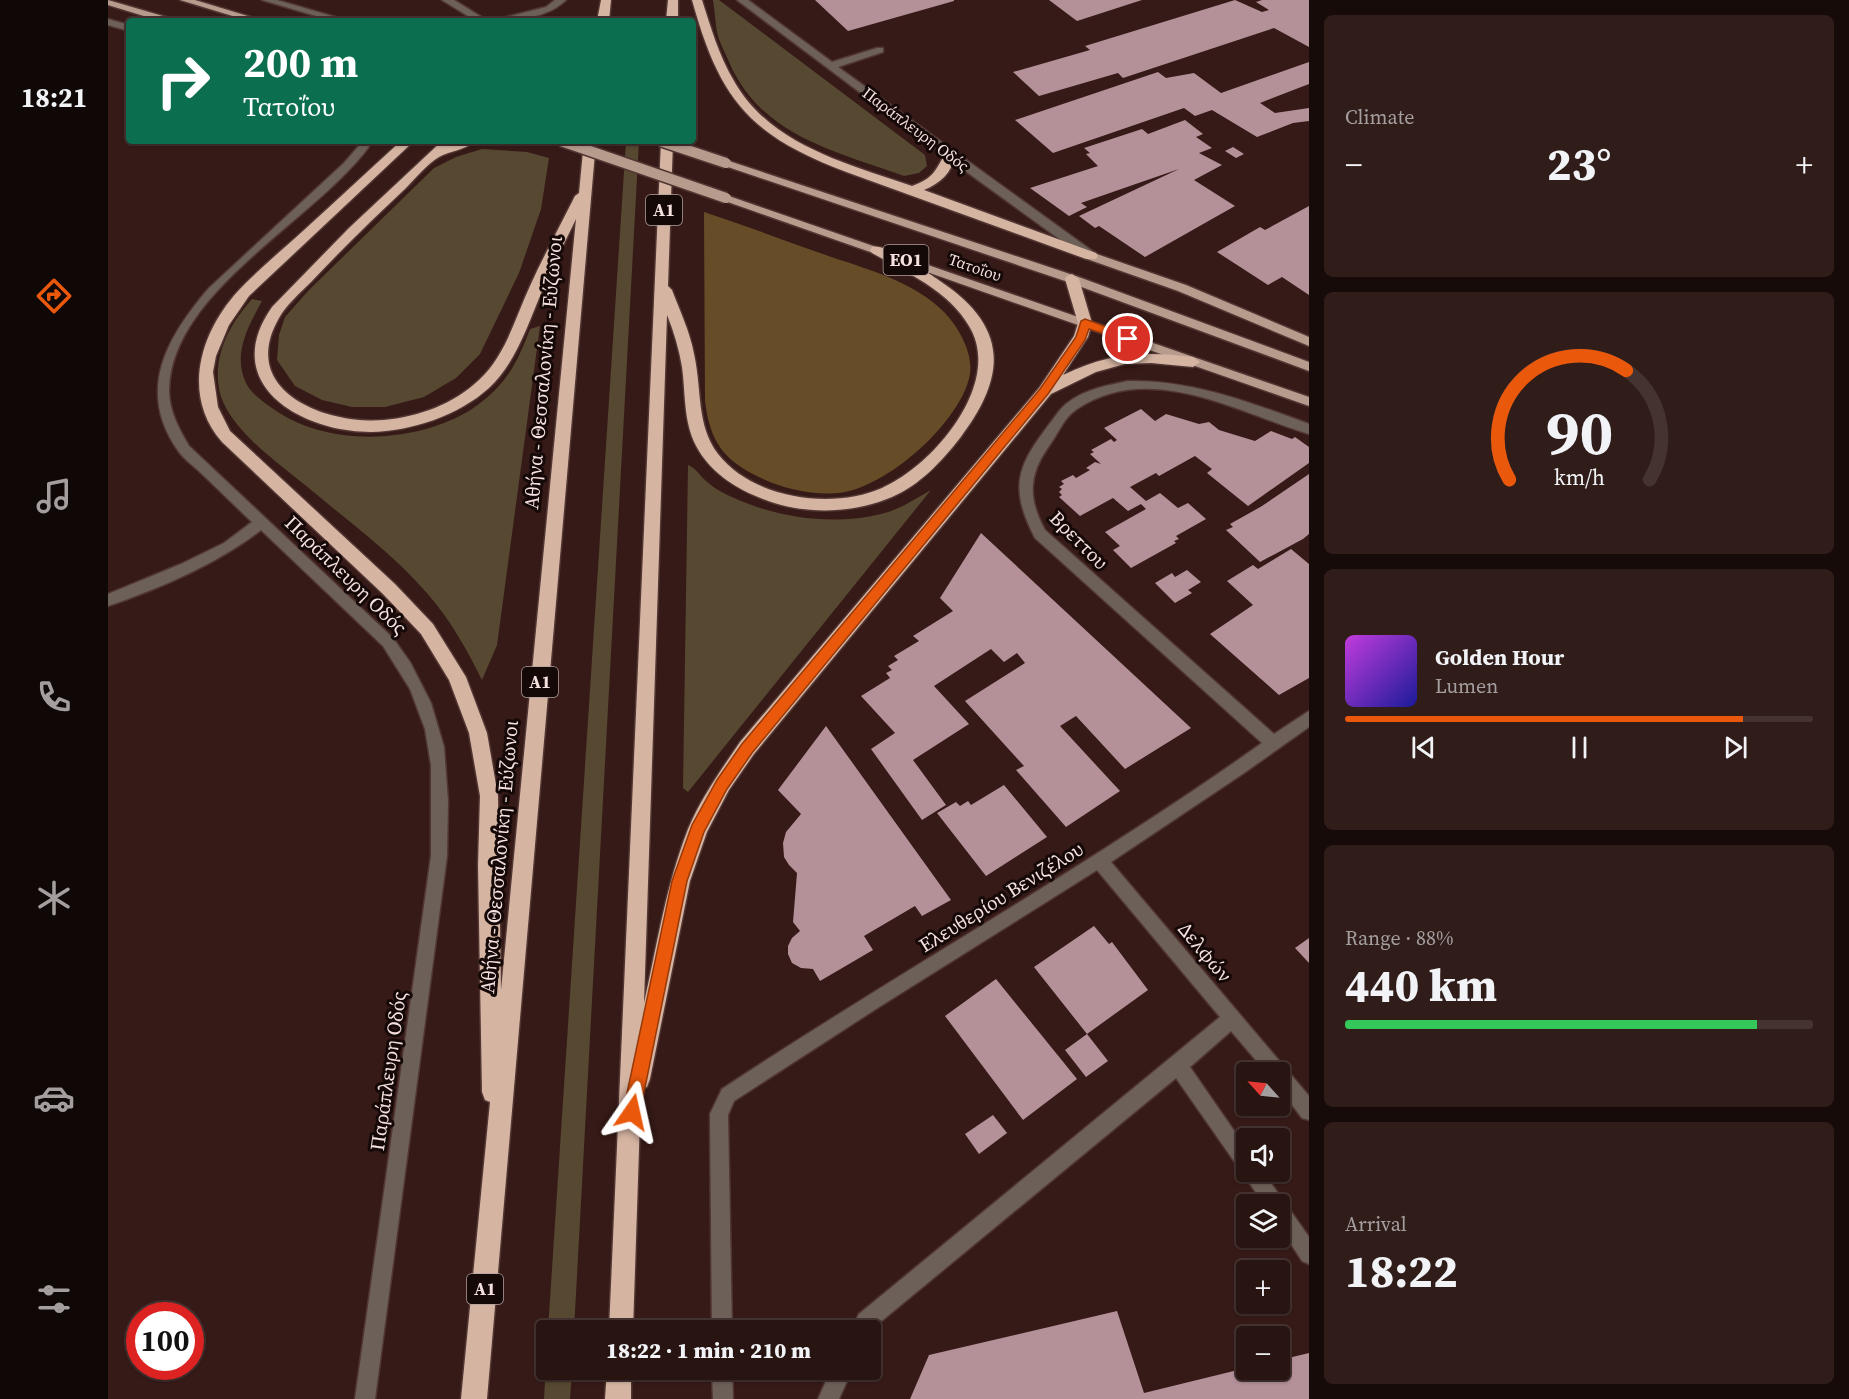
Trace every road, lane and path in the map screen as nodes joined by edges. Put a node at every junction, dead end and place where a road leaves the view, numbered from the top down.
1 (185, 0) edge
2 (267, 0) edge
3 (447, 0) edge
4 (561, 0) edge
5 (606, 0) edge
6 (673, 0) edge
7 (697, 0) edge
8 (742, 0) edge
9 (108, 2) edge
10 (160, 18) edge
11 (248, 18) edge
12 (333, 18) edge
13 (478, 18) edge
14 (509, 18) edge
15 (603, 18) edge
16 (672, 18) edge
17 (108, 22) edge
18 (126, 27) edge
19 (880, 50) dead end
20 (831, 66) junction
21 (366, 144) edge
22 (393, 144) edge
23 (405, 144) edge
24 (446, 144) edge
25 (461, 144) edge
26 (570, 144) edge
27 (590, 144) edge
28 (667, 144) edge
29 (669, 144) edge
30 (950, 155) junction
31 (424, 164) junction
32 (378, 168) junction
33 (585, 186) junction
34 (913, 190) junction
35 (877, 250) junction
36 (1092, 256) junction
37 (1072, 279) junction
38 (661, 280) junction
39 (1085, 323) junction
40 (1309, 342) edge
41 (1193, 362) junction
42 (1309, 367) edge
43 (1044, 392) junction
44 (1309, 402) edge
45 (1309, 429) edge
46 (261, 522) junction
47 (108, 600) edge
48 (1309, 718) edge
49 (1275, 744) junction
50 (1099, 860) junction
51 (1232, 1018) junction
52 (1268, 1062) edge
53 (1178, 1065) junction
54 (1290, 1088) edge
55 (1309, 1111) edge
56 (627, 1134) junction
57 (1236, 1149) edge
58 (495, 1178) junction
59 (1290, 1226) edge
60 (1309, 1254) edge
61 (621, 1320) edge
62 (722, 1320) edge
63 (866, 1320) edge
64 (619, 1380) edge
65 (722, 1380) edge
66 (837, 1380) edge
67 (365, 1399) edge
68 (474, 1399) edge
69 (618, 1399) edge
70 (723, 1399) edge
71 (828, 1399) edge

1 - 11 main road
2 - 12 street
3 - 13 street
4 - 14 street
5 - 15 highway
6 - 16 highway
7 - 34 highway
8 - 20 street, Παράπλευρη Οδός
9 - 10 main road
17 - 18 street
19 - 20 street
20 - 30 street, Παράπλευρη Οδός
21 - 46 street, Παράπλευρη Οδός
22 - 32 highway
23 - 32 highway
24 - 31 highway
25 - 31 highway
26 - 35 main road, Τατοΐου / ΕΟ1, bridge
27 - 33 highway, Αθήνα - Θεσσαλονίκη - Εύζωνοι / Α1
28 - 38 highway, Α1
29 - 37 main road, Τατοΐου / ΕΟ1, bridge
30 - 34 highway
30 - 36 street, Παράπλευρη Οδός
31 - 33 highway
32 - 58 highway
33 - 58 highway, Αθήνα - Θεσσαλονίκη - Εύζωνοι / Α1
34 - 36 highway
35 - 38 highway
35 - 39 main road, Τατοΐου / ΕΟ1
36 - 40 main road
37 - 39 highway
37 - 42 main road, Τατοΐου / ΕΟ1
38 - 56 highway, Α1
39 - 41 main road, Τατοΐου / ΕΟ1
39 - 43 highway
41 - 43 highway
41 - 44 main road, Τατοΐου / ΕΟ1
43 - 56 highway
45 - 49 street, Βρεττου
46 - 47 street
46 - 67 street, Παράπλευρη Οδός
48 - 49 street, Ελευθερίου Βενιζέλου
49 - 50 street, Ελευθερίου Βενιζέλου
50 - 51 street, Δελφών
50 - 62 street, Ελευθερίου Βενιζέλου
51 - 52 street, Δελφών
51 - 53 street
53 - 57 street
53 - 63 street
54 - 55 street, Δελφών
56 - 61 highway, Α1
58 - 68 highway, Αθήνα - Θεσσαλονίκη - Εύζωνοι / Α1
59 - 60 street
64 - 69 highway
65 - 70 street
66 - 71 street

